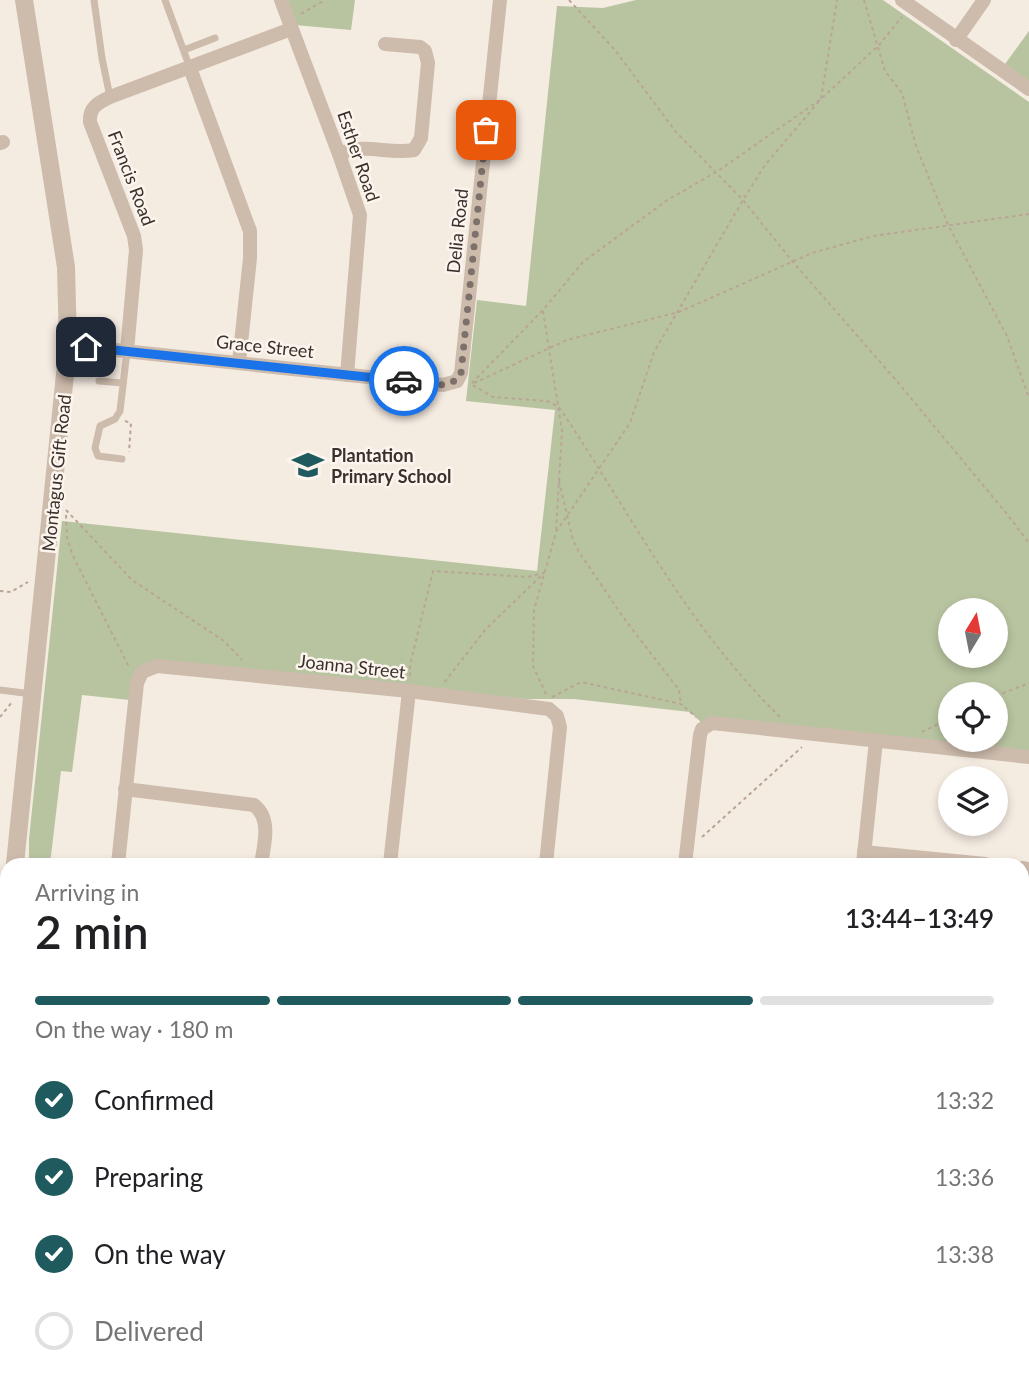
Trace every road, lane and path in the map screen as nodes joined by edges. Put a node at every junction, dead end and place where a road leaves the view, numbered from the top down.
1 (24, 0) edge
2 (94, 0) edge
3 (165, 0) edge
4 (281, 0) edge
5 (325, 0) edge
6 (500, 0) edge
7 (569, 0) edge
8 (837, 0) edge
9 (864, 0) edge
10 (984, 0) edge
11 (907, 4) edge
12 (290, 25) junction
13 (215, 38) dead end
14 (956, 40) junction
15 (386, 44) dead end
16 (879, 45) junction
17 (184, 50) junction
18 (190, 68) junction
19 (1029, 89) edge
20 (110, 97) junction
21 (821, 99) junction
22 (339, 154) junction
23 (718, 172) junction
24 (743, 200) junction
25 (1029, 214) edge
26 (948, 225) junction
27 (793, 262) junction
28 (543, 310) junction
29 (679, 312) junction
30 (68, 345) junction
31 (549, 348) junction
32 (127, 351) junction
33 (239, 362) junction
34 (347, 374) junction
35 (457, 380) junction
36 (99, 381) dead end
37 (122, 383) junction
38 (471, 384) junction
39 (1029, 398) edge
40 (559, 407) junction
41 (115, 419) junction
42 (122, 459) joint
43 (599, 470) junction
44 (559, 481) junction
45 (62, 507) dead end
46 (66, 511) junction
47 (567, 516) junction
48 (556, 532) junction
49 (1029, 543) edge
50 (544, 573) junction
51 (31, 580) dead end
52 (0, 591) edge
53 (258, 676) junction
54 (1029, 683) edge
55 (137, 684) junction
56 (0, 690) edge
57 (409, 691) junction
58 (1008, 691) edge
59 (26, 693) junction
60 (435, 694) junction
61 (681, 704) junction
62 (0, 717) edge
63 (938, 724) edge
64 (706, 726) junction
65 (802, 733) junction
66 (919, 733) dead end
67 (876, 741) junction
68 (1029, 757) edge
69 (125, 789) junction
70 (687, 846) junction
71 (15, 858) edge
72 (119, 858) edge
73 (262, 858) edge
74 (391, 858) edge
75 (546, 858) edge
76 (686, 858) edge
77 (864, 858) edge

1 - 30 street, Montagus Gift Road
2 - 20 lane
3 - 17 lane
4 - 12 street, Esther Road
5 - 12 path
6 - 35 street, Delia Road
7 - 23 path
8 - 21 path
9 - 16 path
10 - 14 street
11 - 14 street
11 - 16 path
12 - 18 street
12 - 22 street, Esther Road
13 - 17 lane
14 - 19 street
15 - 22 street
16 - 21 path
16 - 26 path
17 - 18 lane
18 - 20 street
18 - 33 street
20 - 32 street, Francis Road
21 - 23 path
21 - 24 path
22 - 34 street, Esther Road
23 - 24 path
23 - 28 path
24 - 27 path
24 - 29 path
25 - 26 path
26 - 27 path
26 - 39 path
27 - 29 path
27 - 49 path
28 - 31 path
28 - 38 path
29 - 31 path
29 - 43 path
30 - 32 street, Grace Street
30 - 59 street, Montagus Gift Road
31 - 38 path
31 - 40 path
32 - 33 street, Grace Street
32 - 37 lane
33 - 34 street, Grace Street
34 - 35 street, Grace Street
35 - 38 path
36 - 37 lane
37 - 41 lane
38 - 40 path
40 - 43 path
40 - 44 path
41 - 42 path
41 - 42 lane
43 - 47 path
43 - 65 path
44 - 47 path
44 - 48 path
45 - 46 path
46 - 53 path
46 - 55 path
47 - 48 path
47 - 61 path
48 - 50 path
50 - 57 path
50 - 60 path
50 - 61 path
51 - 52 path
53 - 55 street, Joanna Street
53 - 57 street, Joanna Street
54 - 58 path
55 - 69 street
56 - 59 lane
57 - 60 street, Joanna Street
57 - 74 street
59 - 62 path
59 - 71 street, Montagus Gift Road
60 - 75 street, Joanna Street
61 - 64 path
63 - 66 path
64 - 65 street
64 - 70 street
65 - 67 street
65 - 70 path
67 - 68 street
67 - 77 street
69 - 72 street
69 - 73 street
70 - 76 street

